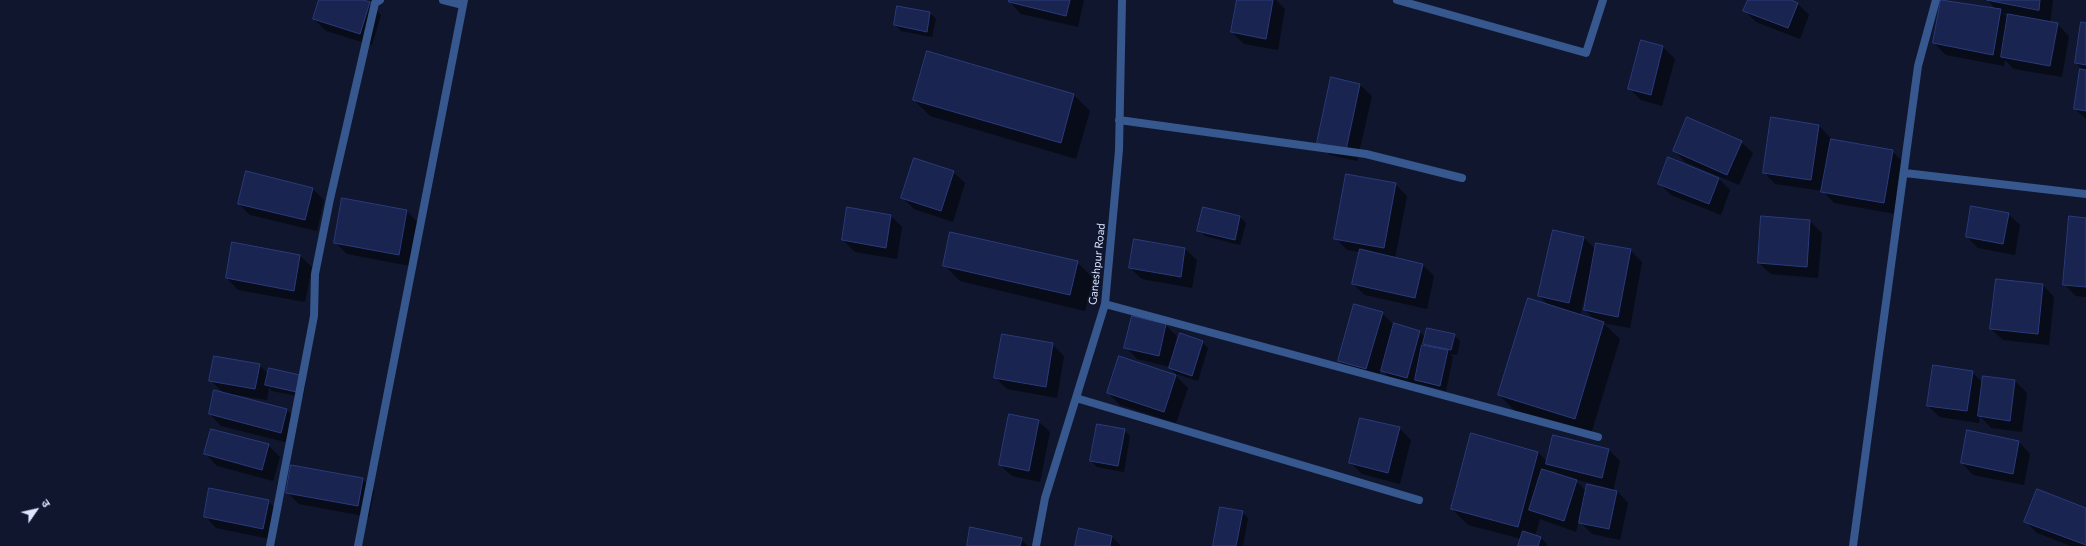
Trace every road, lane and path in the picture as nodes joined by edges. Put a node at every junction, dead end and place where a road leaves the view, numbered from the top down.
1 (380, 0) edge
2 (443, 0) edge
3 (1122, 0) edge
4 (1397, 0) edge
5 (1603, 0) edge
6 (1936, 0) edge
7 (464, 3) edge
8 (1119, 120) junction
9 (1905, 173) junction
10 (1462, 178) dead end
11 (2086, 194) edge
12 (1105, 304) junction
13 (1076, 398) junction
14 (1598, 437) dead end
15 (1419, 500) dead end
16 (270, 546) edge
17 (358, 546) edge
18 (1036, 546) edge
19 (1853, 546) edge

1 - 16 street
2 - 7 street
3 - 8 street, Ganeshpur Road
4 - 5 street
6 - 9 street
7 - 17 street
8 - 10 street
8 - 12 street, Ganeshpur Road
9 - 11 street
9 - 19 street
12 - 13 street, Ganeshpur Road
12 - 14 street
13 - 15 street
13 - 18 street, Ganeshpur Road

